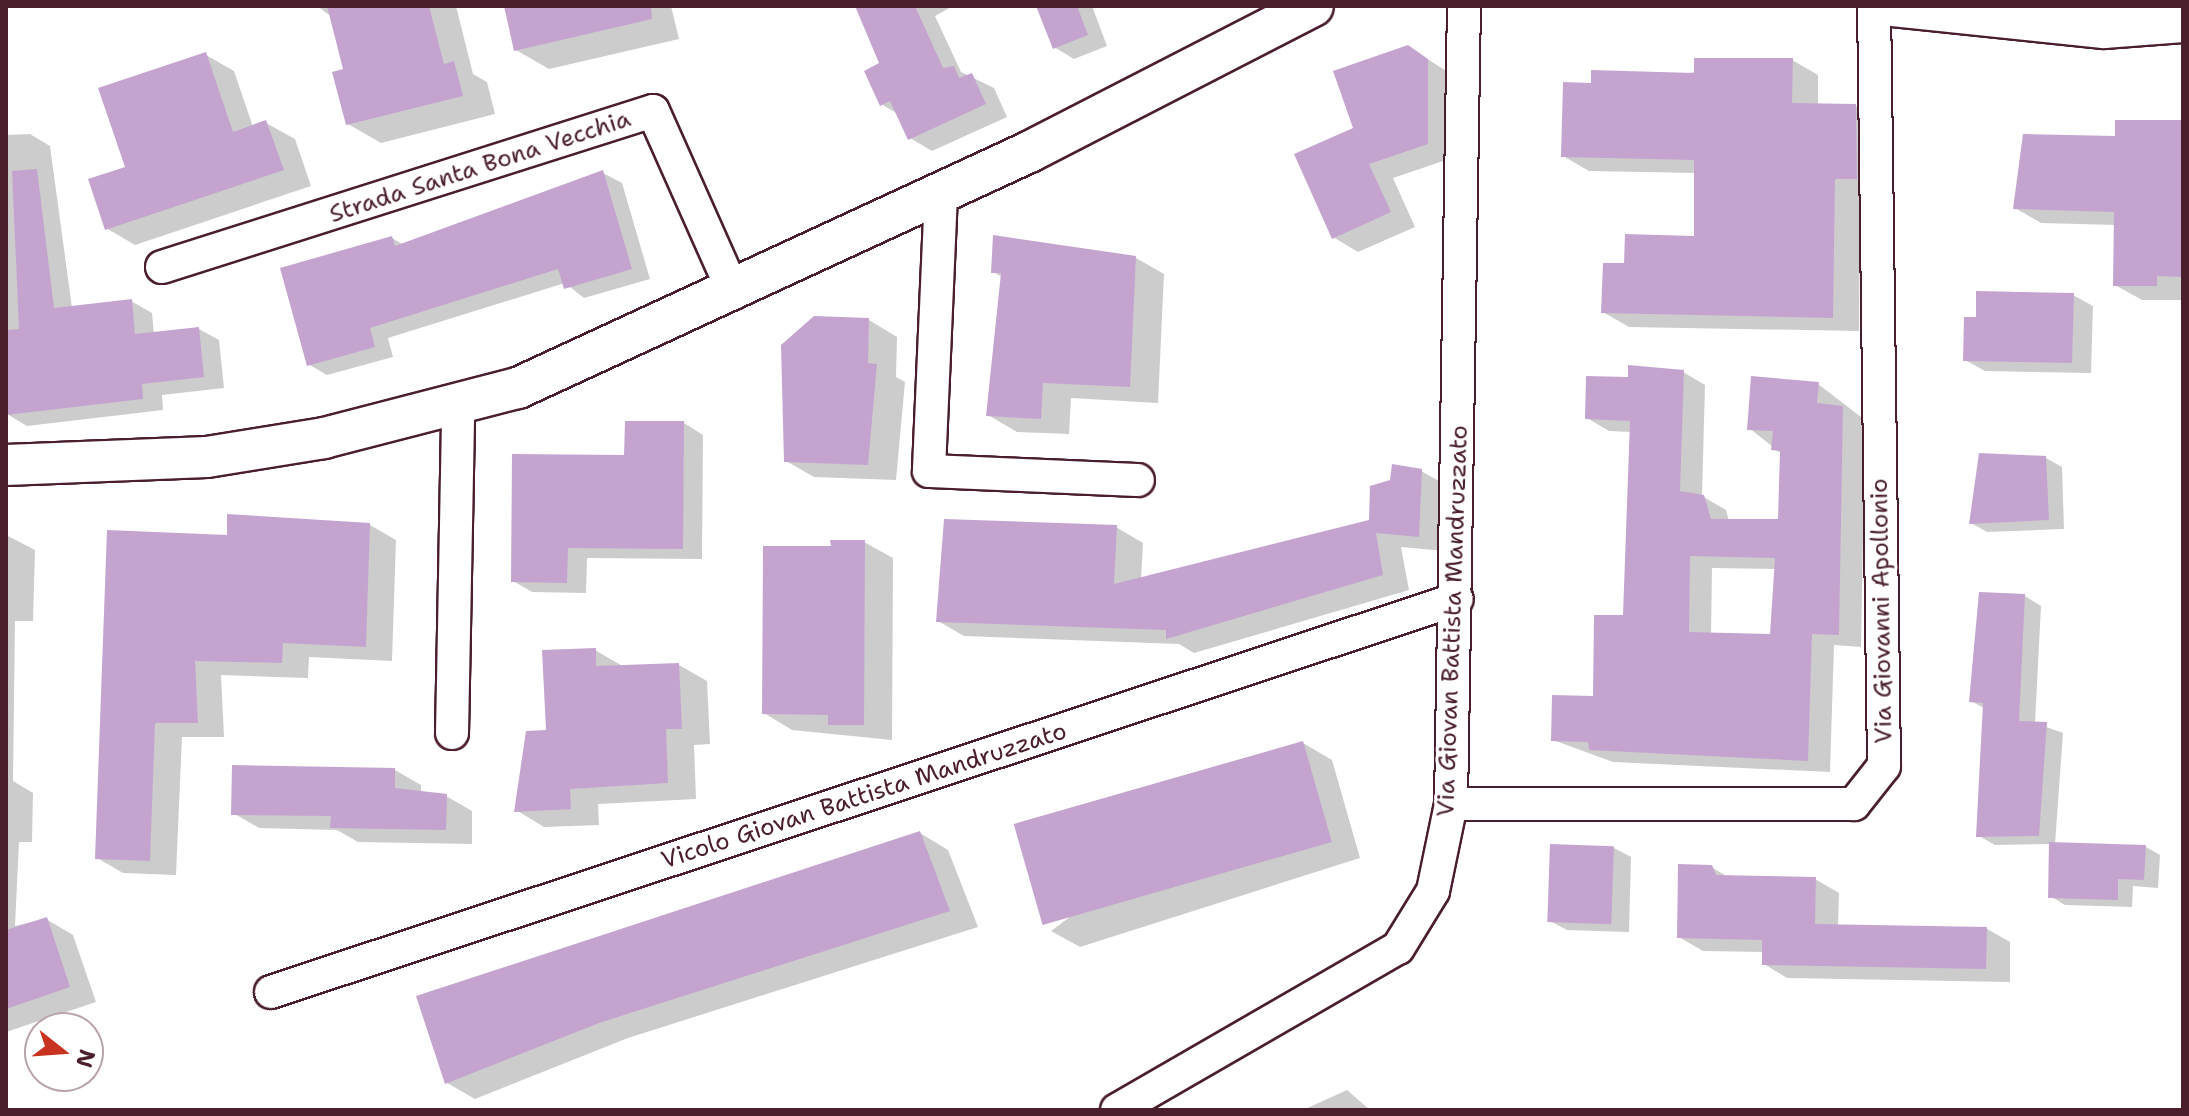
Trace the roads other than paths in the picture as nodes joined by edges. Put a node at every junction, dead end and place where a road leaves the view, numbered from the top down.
1 (1313, 6) edge
2 (1464, 6) edge
3 (1874, 6) edge
4 (1893, 6) edge
5 (2183, 22) edge
6 (941, 194) junction
7 (162, 267) dead end
8 (734, 293) junction
9 (458, 406) junction
10 (6, 465) edge
11 (1138, 480) dead end
12 (1457, 599) junction
13 (452, 733) dead end
14 (1451, 804) junction
15 (271, 992) dead end
16 (1117, 1110) edge

1 - 6 street
2 - 12 street, Via Giovan Battista Mandruzzato
3 - 14 street, Via Giovanni Apollonio
4 - 5 street
6 - 8 street
6 - 11 street
7 - 8 street, Strada Santa Bona Vecchia
8 - 9 street
9 - 10 street
9 - 13 street
12 - 14 street, Via Giovan Battista Mandruzzato
12 - 15 street, Vicolo Giovan Battista Mandruzzato
14 - 16 street, Via Giovan Battista Mandruzzato

